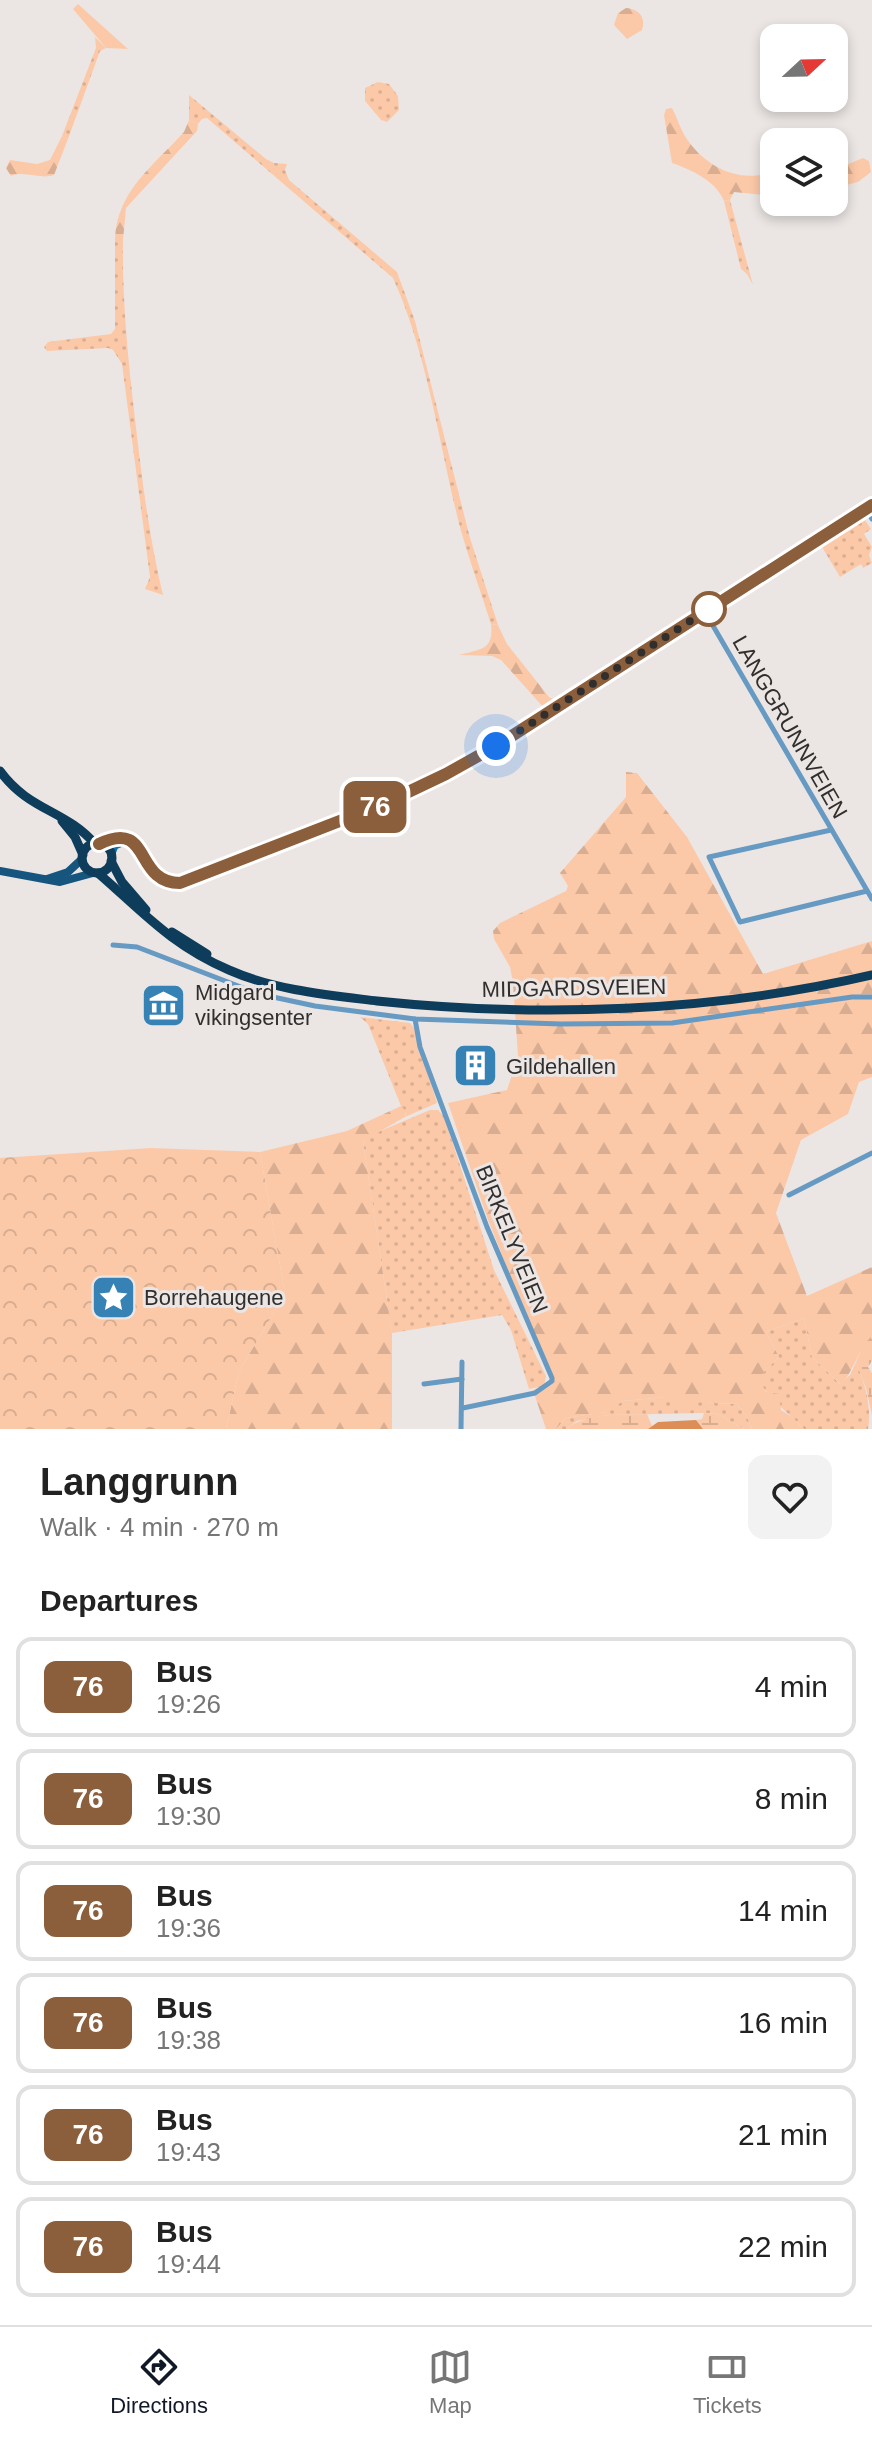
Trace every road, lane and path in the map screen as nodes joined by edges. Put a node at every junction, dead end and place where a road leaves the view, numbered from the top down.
1 (869, 507) edge
2 (872, 519) edge
3 (705, 612) junction
4 (0, 771) edge
5 (57, 816) junction
6 (831, 830) junction
7 (129, 840) junction
8 (97, 844) junction
9 (83, 857) junction
10 (111, 859) junction
11 (0, 871) edge
12 (96, 873) junction
13 (42, 880) junction
14 (867, 891) junction
15 (872, 899) edge
16 (113, 945) dead end
17 (872, 975) edge
18 (277, 984) junction
19 (872, 997) edge
20 (415, 1019) junction
21 (872, 1153) edge
22 (789, 1195) dead end
23 (462, 1362) dead end
24 (462, 1379) junction
25 (424, 1384) dead end
26 (463, 1408) junction
27 (461, 1429) edge

1 - 2 street
1 - 3 main road
3 - 6 street, LANGGRUNNVEIEN
3 - 7 main road
4 - 5 highway
5 - 8 highway
5 - 9 highway
6 - 14 street, LANGGRUNNVEIEN
6 - 14 street
7 - 8 main road
7 - 10 main road
8 - 9 highway
8 - 10 highway
9 - 12 highway
9 - 13 main road
10 - 12 highway
10 - 18 highway, MIDGARDSVEIEN
11 - 13 main road
12 - 13 main road
12 - 18 highway, MIDGARDSVEIEN
14 - 15 street, LANGGRUNNVEIEN
16 - 20 street
17 - 18 highway, MIDGARDSVEIEN
19 - 20 street
20 - 26 street, BIRKELYVEIEN
21 - 22 street
23 - 24 street
24 - 25 street
24 - 26 street
26 - 27 street

